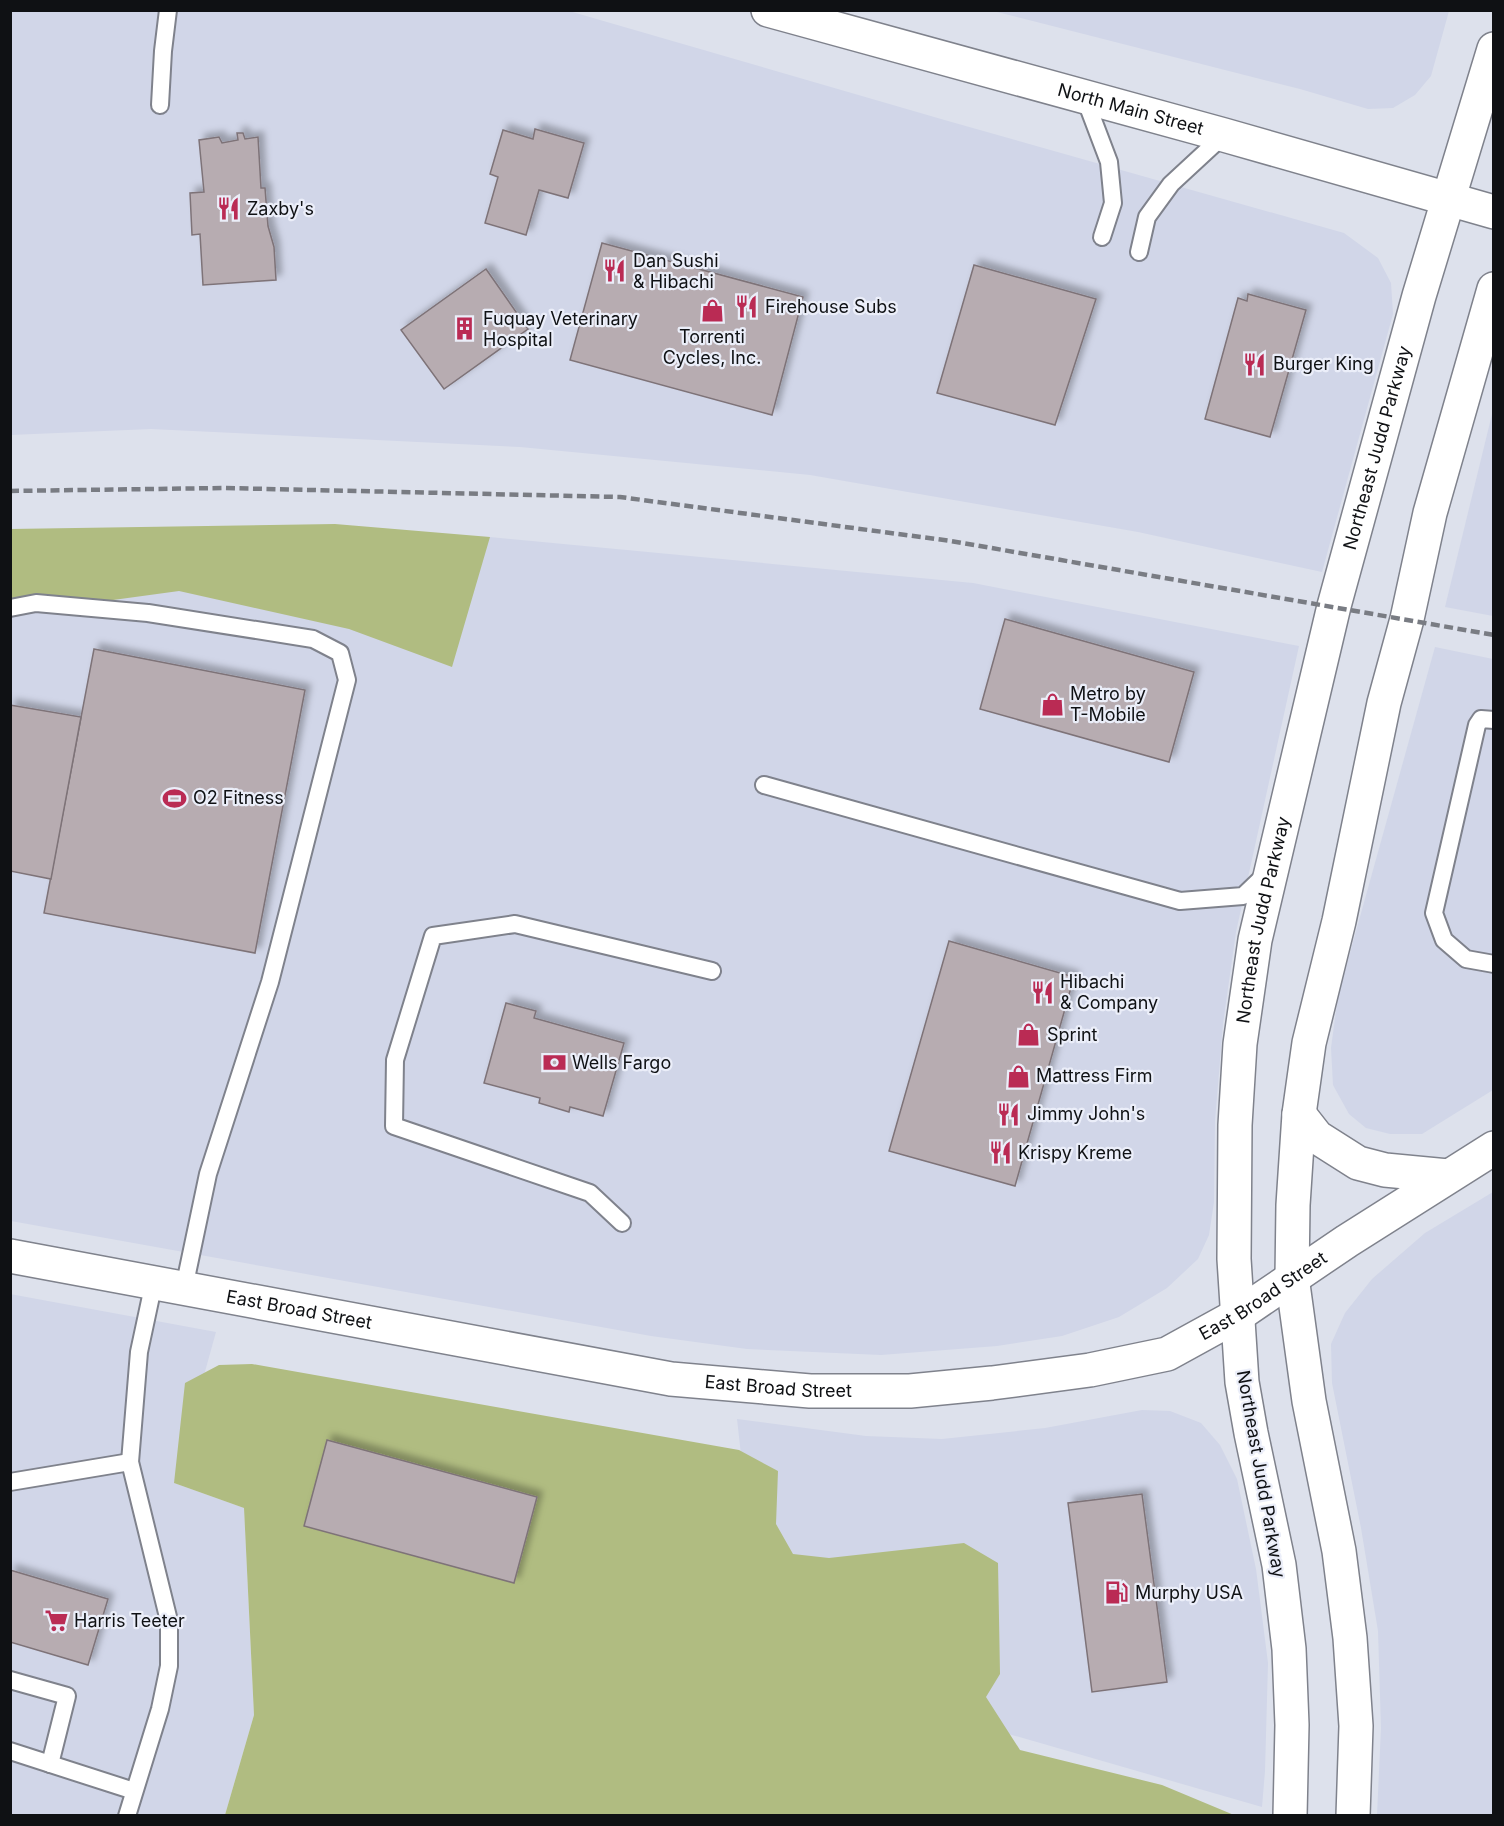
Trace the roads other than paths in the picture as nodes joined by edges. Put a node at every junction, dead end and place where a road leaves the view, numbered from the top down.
1 (168, 10) edge
2 (768, 10) edge
3 (1494, 49) edge
4 (1084, 96) junction
5 (160, 105) dead end
6 (1224, 135) junction
7 (1448, 200) junction
8 (1494, 212) edge
9 (1102, 237) dead end
10 (1139, 252) dead end
11 (1494, 289) edge
12 (10, 608) edge
13 (1494, 720) edge
14 (764, 785) dead end
15 (1271, 869) junction
16 (1494, 964) edge
17 (712, 971) dead end
18 (1299, 1113) junction
19 (1494, 1148) edge
20 (1448, 1176) junction
21 (622, 1223) dead end
22 (10, 1256) edge
23 (1292, 1277) junction
24 (169, 1285) junction
25 (1238, 1315) junction
26 (130, 1462) junction
27 (10, 1482) edge
28 (10, 1680) edge
29 (10, 1751) edge
30 (51, 1764) junction
31 (134, 1791) junction
32 (127, 1815) edge
33 (1290, 1815) edge
34 (1353, 1815) edge

1 - 5 lane
2 - 4 main road, North Main Street
3 - 7 main road, Northeast Judd Parkway
4 - 6 main road, North Main Street
4 - 9 lane
6 - 7 main road, North Main Street
6 - 10 lane
7 - 8 main road, North Main Street
7 - 15 main road, Northeast Judd Parkway
11 - 18 main road
12 - 24 lane
13 - 16 lane
14 - 15 lane
15 - 25 main road, Northeast Judd Parkway
17 - 21 lane
18 - 20 main road
18 - 23 main road
19 - 20 main road, East Broad Street
20 - 23 main road, East Broad Street
22 - 24 main road, East Broad Street
23 - 25 main road, East Broad Street
23 - 34 main road
24 - 25 main road, East Broad Street
24 - 26 lane
25 - 33 main road, Northeast Judd Parkway
26 - 27 lane
26 - 31 lane
28 - 30 lane
29 - 30 lane
30 - 31 lane
31 - 32 lane

